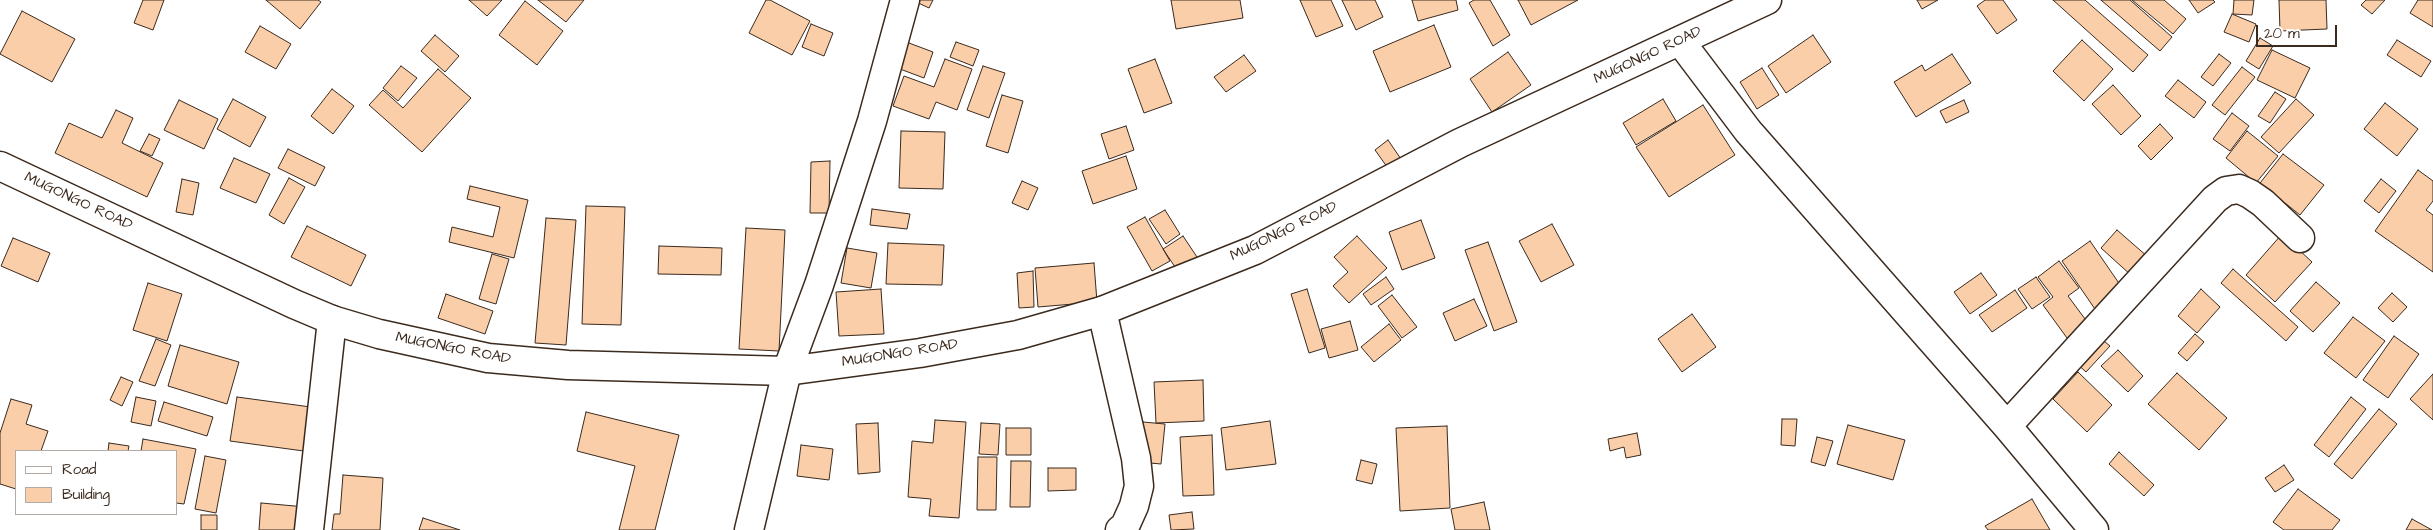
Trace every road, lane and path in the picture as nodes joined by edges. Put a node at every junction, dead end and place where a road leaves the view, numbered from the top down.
1 (905, 0) edge
2 (1767, 0) edge
3 (1680, 41) junction
4 (0, 166) edge
5 (2300, 238) dead end
6 (1102, 311) junction
7 (332, 320) junction
8 (787, 371) junction
9 (2007, 426) junction
10 (309, 530) edge
11 (749, 530) edge
12 (1120, 530) edge
13 (2094, 530) edge

1 - 8 street
2 - 3 street, MUGONGO ROAD
3 - 6 street, MUGONGO ROAD
3 - 9 street
4 - 7 street, MUGONGO ROAD
5 - 9 street
6 - 8 street, MUGONGO ROAD
6 - 12 street
7 - 8 street, MUGONGO ROAD
7 - 10 street
8 - 11 street
9 - 13 street

